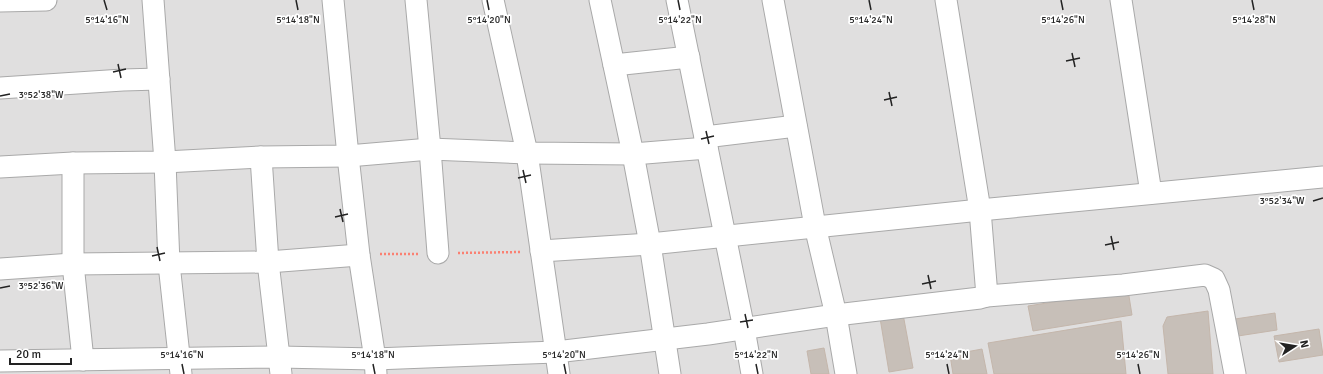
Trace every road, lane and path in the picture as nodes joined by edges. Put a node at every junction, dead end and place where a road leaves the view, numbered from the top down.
1 (46, 0) edge
2 (153, 0) edge
3 (333, 0) edge
4 (416, 0) edge
5 (493, 0) edge
6 (600, 0) edge
7 (676, 0) edge
8 (773, 0) edge
9 (946, 0) edge
10 (1121, 0) edge
11 (0, 2) edge
12 (689, 56) junction
13 (614, 65) junction
14 (159, 79) junction
15 (0, 88) edge
16 (796, 126) junction
17 (706, 143) junction
18 (430, 149) junction
19 (527, 153) junction
20 (633, 154) junction
21 (348, 156) junction
22 (261, 157) junction
23 (165, 162) junction
24 (73, 163) junction
25 (0, 167) edge
26 (1323, 178) edge
27 (1151, 193) junction
28 (980, 210) junction
29 (815, 226) junction
30 (725, 236) junction
31 (650, 244) junction
32 (541, 251) junction
33 (438, 253) dead end
34 (359, 255) junction
35 (268, 262) junction
36 (73, 264) junction
37 (169, 264) junction
38 (0, 269) edge
39 (987, 296) junction
40 (836, 315) junction
41 (744, 329) junction
42 (665, 339) junction
43 (556, 352) junction
44 (0, 361) edge
45 (91, 365) edge
46 (280, 365) edge
47 (181, 366) edge
48 (376, 366) edge
49 (559, 374) edge
50 (670, 374) edge
51 (752, 374) edge
52 (846, 374) edge
53 (1235, 374) edge

1 - 11 street
2 - 14 street
3 - 21 street
4 - 18 street
5 - 19 street
6 - 13 street
7 - 12 street
8 - 16 street
9 - 28 street
10 - 27 street
12 - 13 street
12 - 17 street
13 - 20 street
14 - 15 street
14 - 23 street
16 - 17 street
16 - 29 street
17 - 20 street
17 - 30 street
18 - 19 street
18 - 21 street
18 - 33 street
19 - 20 street
19 - 32 street
20 - 31 street
21 - 22 street
21 - 34 street
22 - 23 street
22 - 35 street
23 - 24 street
23 - 37 street
24 - 25 street
24 - 36 street
26 - 27 street
27 - 28 street
28 - 29 street
28 - 39 street
29 - 30 street
29 - 40 street
30 - 31 street
30 - 41 street
31 - 32 street
31 - 42 street
32 - 43 street
34 - 35 street
34 - 48 street
35 - 37 street
35 - 46 street
36 - 37 street
36 - 38 street
36 - 45 street
37 - 47 street
39 - 40 street
39 - 53 street
40 - 41 street
40 - 52 street
41 - 42 street
41 - 51 street
42 - 43 street
42 - 50 street
43 - 48 street
43 - 49 street
44 - 45 street
45 - 47 street
46 - 47 street
46 - 48 street

